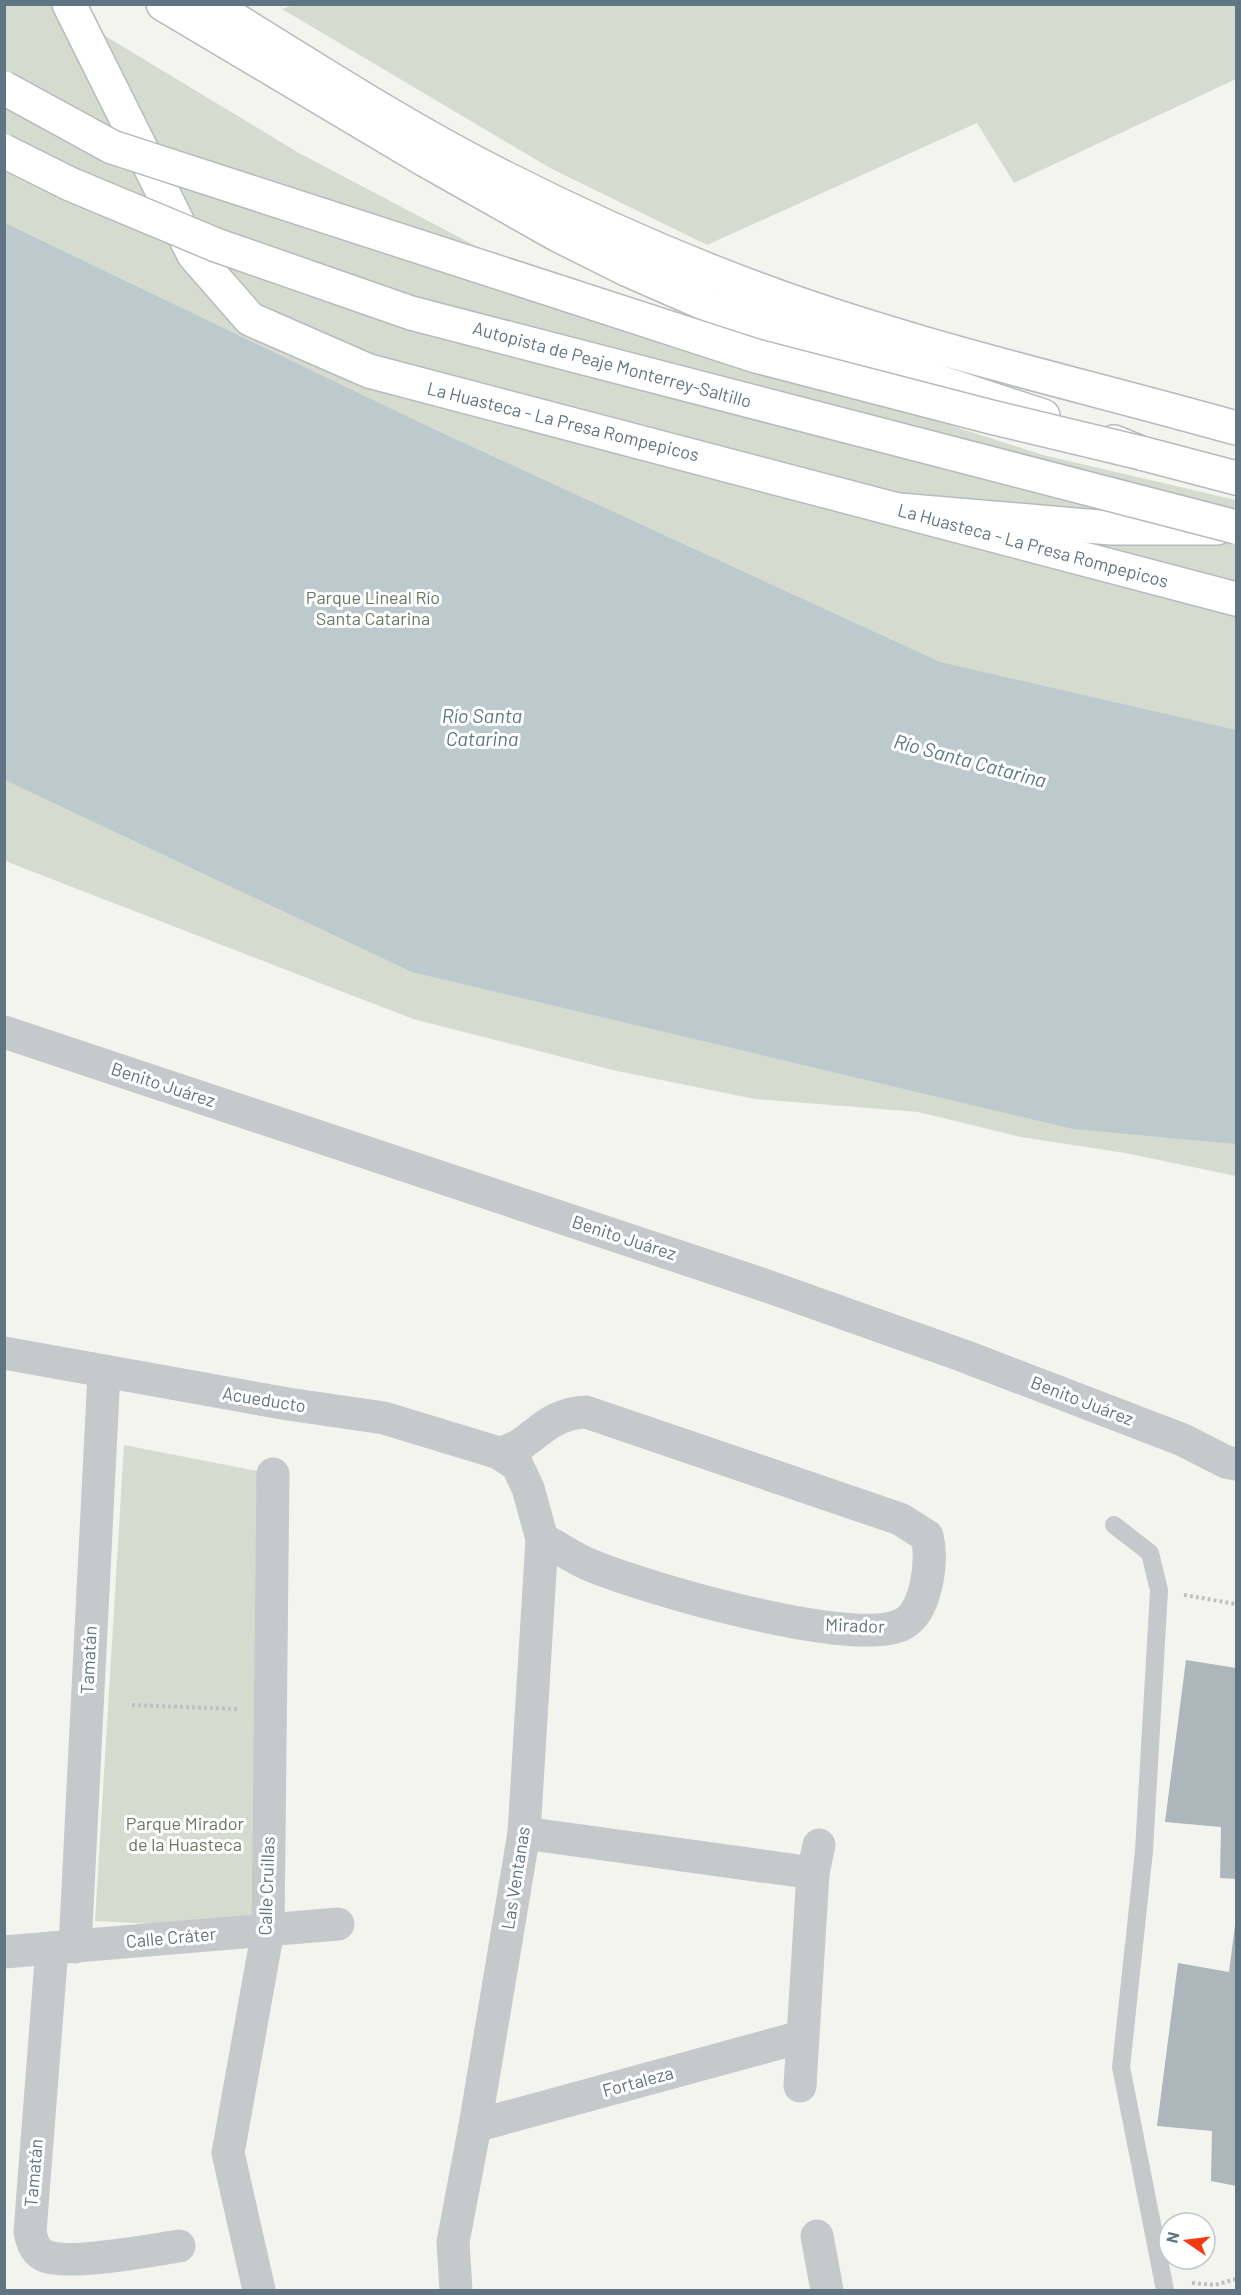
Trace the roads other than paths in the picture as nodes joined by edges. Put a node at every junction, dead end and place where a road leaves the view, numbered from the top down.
1 (69, 4) edge
2 (163, 4) edge
3 (210, 4) edge
4 (4, 88) edge
5 (4, 151) edge
6 (1236, 428) edge
7 (1141, 453) junction
8 (1236, 478) edge
9 (899, 510) junction
10 (1236, 528) edge
11 (1236, 599) edge
12 (4, 1032) edge
13 (4, 1353) edge
14 (104, 1373) junction
15 (508, 1459) junction
16 (1236, 1464) edge
17 (273, 1474) dead end
18 (1114, 1525) dead end
19 (542, 1539) junction
20 (524, 1833) junction
21 (338, 1924) dead end
22 (268, 1930) junction
23 (64, 1947) junction
24 (4, 1952) edge
25 (801, 2037) junction
26 (800, 2086) dead end
27 (476, 2126) junction
28 (816, 2236) dead end
29 (179, 2247) dead end
30 (259, 2290) edge
31 (456, 2290) edge
32 (827, 2290) edge
33 (1165, 2290) edge

1 - 9 main road, La Huasteca - La Presa Rompepicos
2 - 7 main road
3 - 6 main road
4 - 7 main road, bridge
5 - 10 main road, Autopista de Peaje Monterrey-Saltillo, bridge
7 - 8 main road
9 - 10 main road
9 - 11 main road, La Huasteca - La Presa Rompepicos
12 - 16 street, Benito Juárez
13 - 14 street, Acueducto
14 - 15 street, Acueducto
14 - 23 street, Tamatán
15 - 19 street, Las Ventanas
15 - 19 street, Mirador
17 - 22 street, Calle Cruillas
18 - 33 lane
19 - 20 street, Las Ventanas
20 - 25 street
20 - 27 street, Las Ventanas
21 - 22 street, Calle Cráter
22 - 23 street, Calle Cráter
22 - 30 street, Calle Cruillas
23 - 24 street, Calle Cráter
23 - 29 street, Tamatán
25 - 26 street
25 - 27 street, Fortaleza
27 - 31 street, Las Ventanas
28 - 32 street

